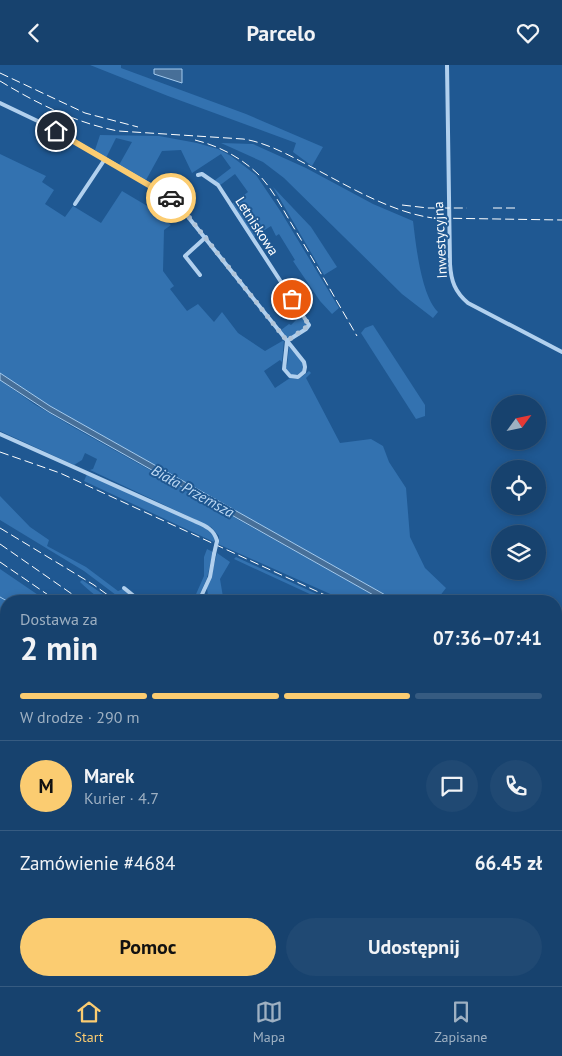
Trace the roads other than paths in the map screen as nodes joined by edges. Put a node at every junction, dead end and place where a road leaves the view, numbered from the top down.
1 (447, 65) edge
2 (0, 103) edge
3 (105, 159) junction
4 (198, 175) dead end
5 (75, 204) dead end
6 (206, 237) junction
7 (200, 275) dead end
8 (287, 341) junction
9 (562, 352) edge
10 (0, 435) edge
11 (124, 588) dead end
12 (133, 595) edge
13 (202, 595) edge

1 - 9 street, Inwestycyjna
2 - 3 street
3 - 5 street
3 - 6 street
4 - 8 street, Letniskowa
6 - 7 street
6 - 8 street
8 - 8 street
10 - 13 street, bridge
11 - 12 street

